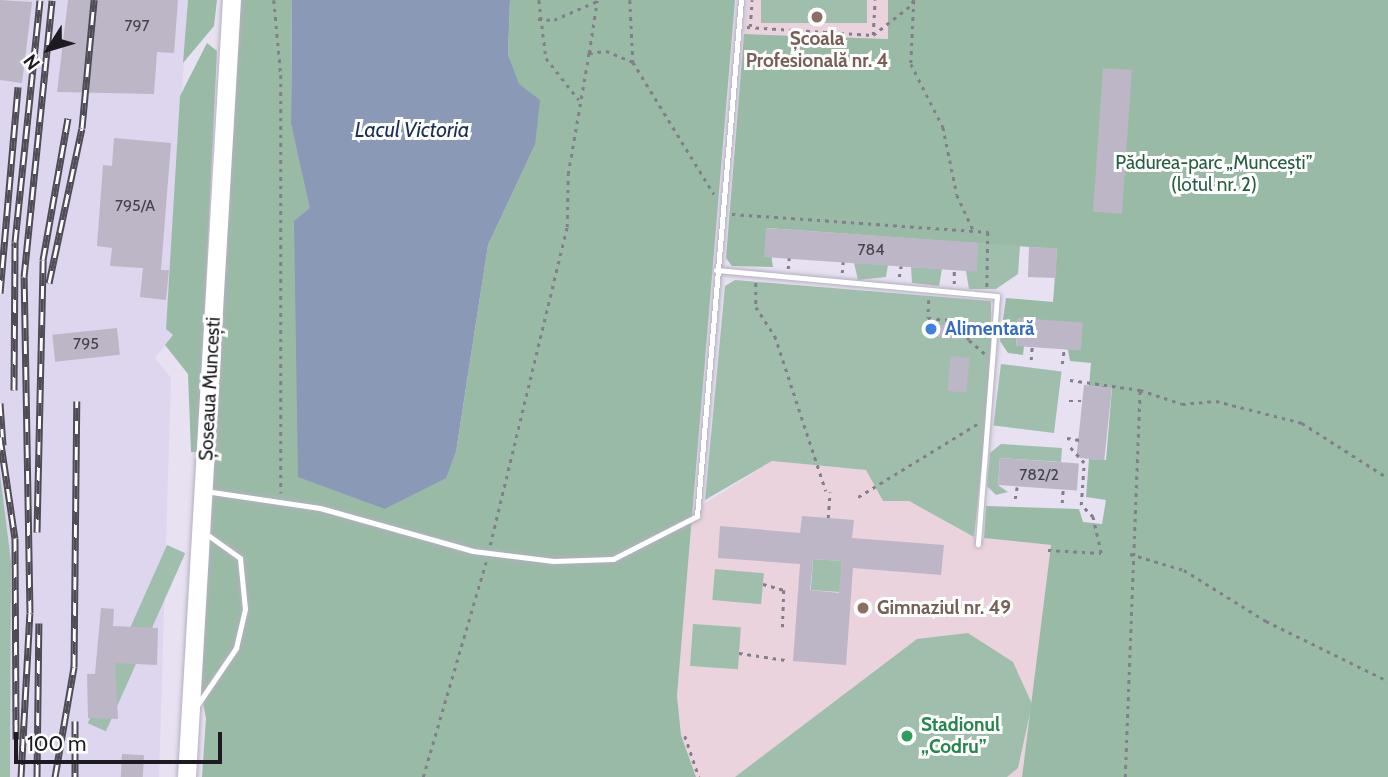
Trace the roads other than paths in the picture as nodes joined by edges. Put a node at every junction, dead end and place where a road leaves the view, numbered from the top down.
1 (232, 0) edge
2 (741, 0) edge
3 (716, 270) junction
4 (204, 491) junction
5 (202, 531) junction
6 (978, 544) dead end
7 (191, 712) junction
8 (187, 777) edge

1 - 4 main road, Șoseaua Muncești
2 - 3 lane
3 - 4 lane
3 - 6 lane
4 - 5 main road, Șoseaua Muncești
5 - 7 main road, Șoseaua Muncești
5 - 7 lane
7 - 8 main road, Șoseaua Muncești

